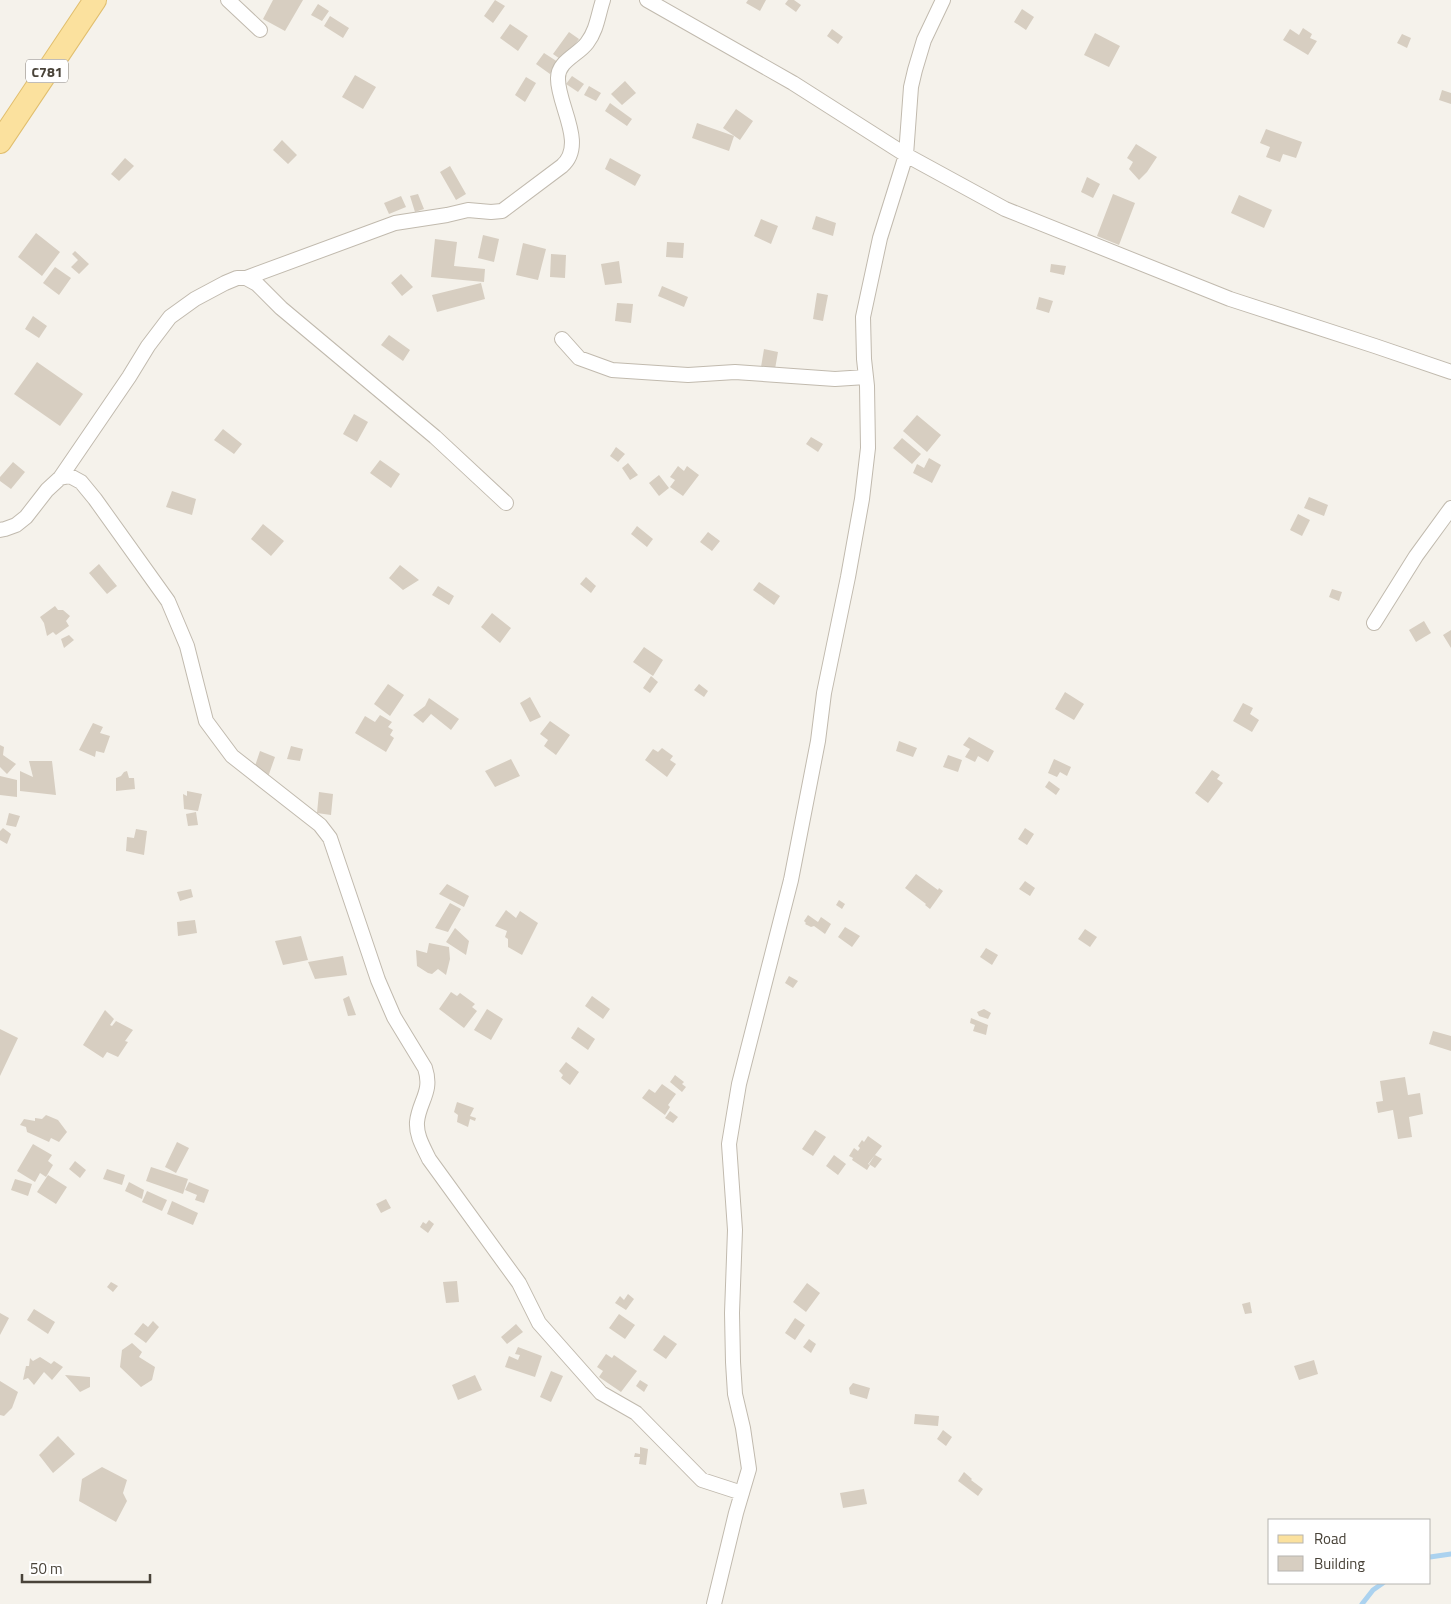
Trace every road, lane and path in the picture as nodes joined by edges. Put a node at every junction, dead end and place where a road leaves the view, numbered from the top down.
1 (95, 0) edge
2 (228, 0) edge
3 (603, 0) edge
4 (646, 0) edge
5 (942, 0) edge
6 (260, 30) dead end
7 (0, 142) edge
8 (906, 155) junction
9 (246, 278) junction
10 (562, 339) dead end
11 (1451, 372) edge
12 (866, 377) junction
13 (60, 478) junction
14 (506, 503) dead end
15 (1451, 508) edge
16 (0, 530) edge
17 (1374, 623) dead end
18 (742, 1493) junction
19 (714, 1604) edge

1 - 7 main road, C781
2 - 6 street
3 - 9 street
4 - 8 street
5 - 8 street
8 - 11 street
8 - 12 street
9 - 13 street
9 - 14 street
10 - 12 street
12 - 18 street
13 - 16 street
13 - 18 street
15 - 17 street
18 - 19 street

